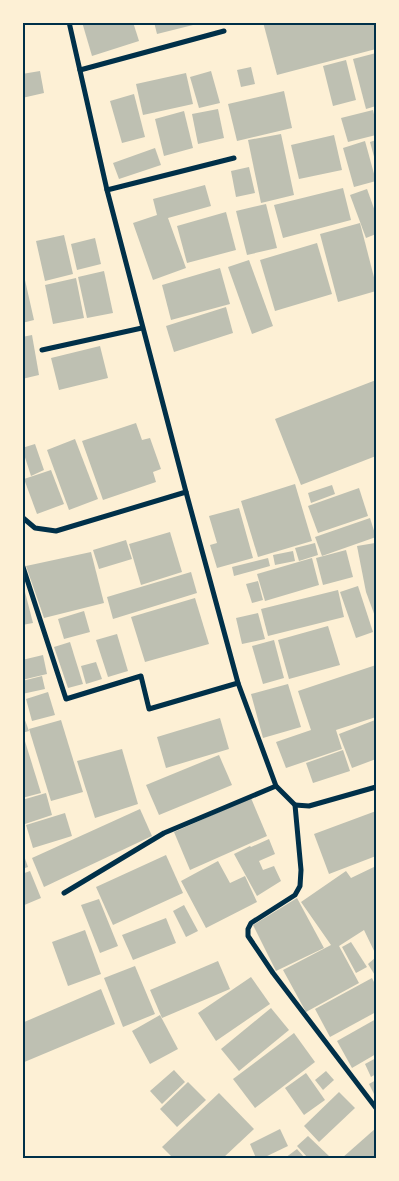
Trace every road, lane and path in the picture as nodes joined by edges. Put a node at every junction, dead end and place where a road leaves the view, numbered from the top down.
1 (69, 22) edge
2 (224, 30) dead end
3 (80, 70) junction
4 (234, 158) dead end
5 (107, 190) junction
6 (142, 328) junction
7 (42, 350) dead end
8 (186, 492) junction
9 (22, 517) edge
10 (22, 564) edge
11 (238, 683) junction
12 (276, 786) junction
13 (376, 787) edge
14 (295, 805) junction
15 (64, 893) dead end
16 (376, 1108) edge

1 - 3 street
2 - 3 street
3 - 5 street
4 - 5 street
5 - 6 street
6 - 7 street
6 - 8 street
8 - 9 street
8 - 11 street
10 - 11 street
11 - 12 street
12 - 14 street
12 - 15 street
13 - 14 street
14 - 16 street

